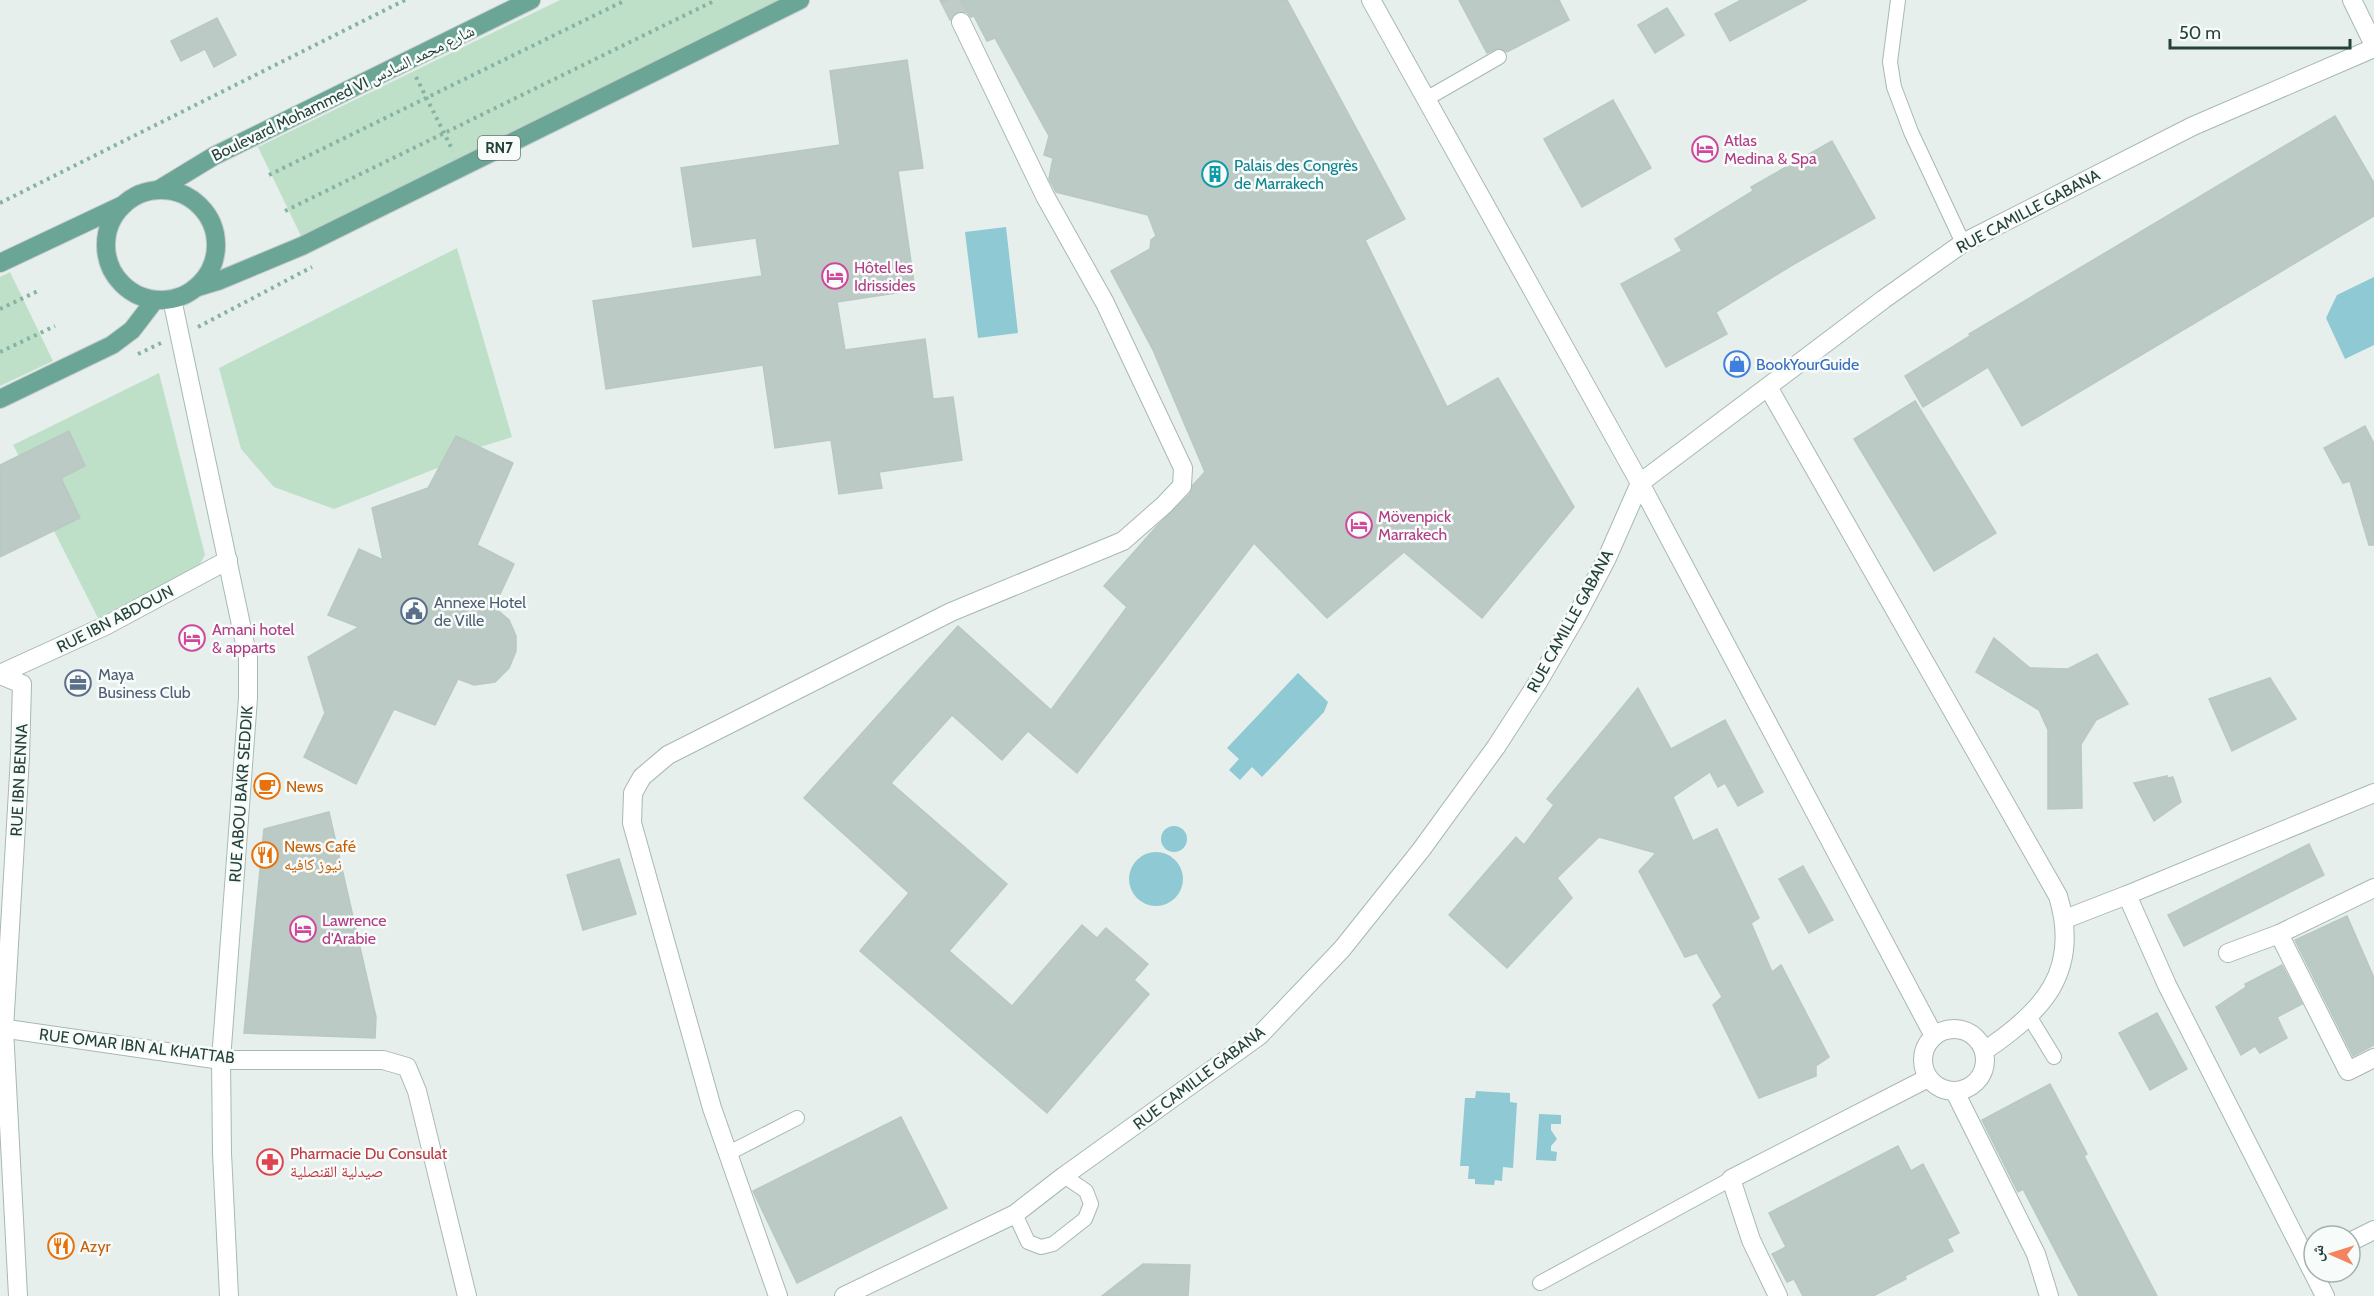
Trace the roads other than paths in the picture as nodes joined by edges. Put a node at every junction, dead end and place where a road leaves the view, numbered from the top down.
1 (531, 0) edge
2 (800, 0) edge
3 (1371, 0) edge
4 (1898, 0) edge
5 (2352, 0) edge
6 (961, 22) tunnel mouth
7 (2374, 47) edge
8 (1499, 57) dead end
9 (1426, 99) junction
10 (158, 190) junction
11 (124, 204) junction
12 (1963, 243) junction
13 (0, 263) edge
14 (195, 288) junction
15 (164, 299) junction
16 (1768, 387) junction
17 (0, 399) edge
18 (1640, 483) junction
19 (228, 560) junction
20 (0, 675) edge
21 (2374, 793) edge
22 (2374, 888) edge
23 (2127, 896) junction
24 (2065, 919) junction
25 (2279, 934) junction
26 (2228, 953) dead end
27 (2029, 1016) junction
28 (2, 1028) edge
29 (1934, 1036) junction
30 (1984, 1051) junction
31 (2054, 1058) dead end
32 (2374, 1058) edge
33 (221, 1060) junction
34 (1928, 1078) junction
35 (1955, 1092) junction
36 (797, 1118) dead end
37 (727, 1154) junction
38 (1064, 1176) junction
39 (1731, 1179) junction
40 (1015, 1214) junction
41 (2302, 1245) edge
42 (1540, 1283) dead end
43 (18, 1296) edge
44 (229, 1296) edge
45 (467, 1296) edge
46 (778, 1296) edge
47 (844, 1296) edge
48 (1778, 1296) edge
49 (2049, 1296) edge

1 - 10 main road, Boulevard Mohammed VI شارع محمد السادس
2 - 14 main road, RN7
3 - 9 street
4 - 12 lane
5 - 7 street
6 - 37 street
7 - 12 street, RUE CAMILLE GABANA
8 - 9 lane
9 - 18 street
10 - 11 main road
10 - 14 main road, RN7
11 - 13 main road
11 - 15 main road
12 - 16 street, RUE CAMILLE GABANA
14 - 15 main road, RN7
15 - 17 main road, RN7
15 - 19 street, RUE ABOU BAKR SEDDIK
16 - 18 street, RUE CAMILLE GABANA
16 - 24 street
18 - 29 street
18 - 38 street, RUE CAMILLE GABANA
19 - 20 street, RUE IBN ABDOUN
19 - 33 street, RUE ABOU BAKR SEDDIK
20 - 28 street, RUE IBN BENNA
21 - 23 street
22 - 25 street
23 - 24 street
23 - 41 street
24 - 27 street
25 - 26 street
25 - 32 street
27 - 30 street
27 - 31 lane
28 - 33 street, RUE OMAR IBN AL KHATTAB
28 - 43 street, RUE IBN BENNA
29 - 30 street
29 - 34 street
30 - 35 street
33 - 44 street, RUE ABOU BAKR SEDDIK
33 - 45 street, RUE OMAR IBN AL KHATTAB
34 - 35 street
34 - 39 street
35 - 49 street
36 - 37 lane
37 - 46 street
38 - 40 street, RUE CAMILLE GABANA
38 - 40 lane
39 - 42 lane
39 - 48 street
40 - 47 street, RUE CAMILLE GABANA

